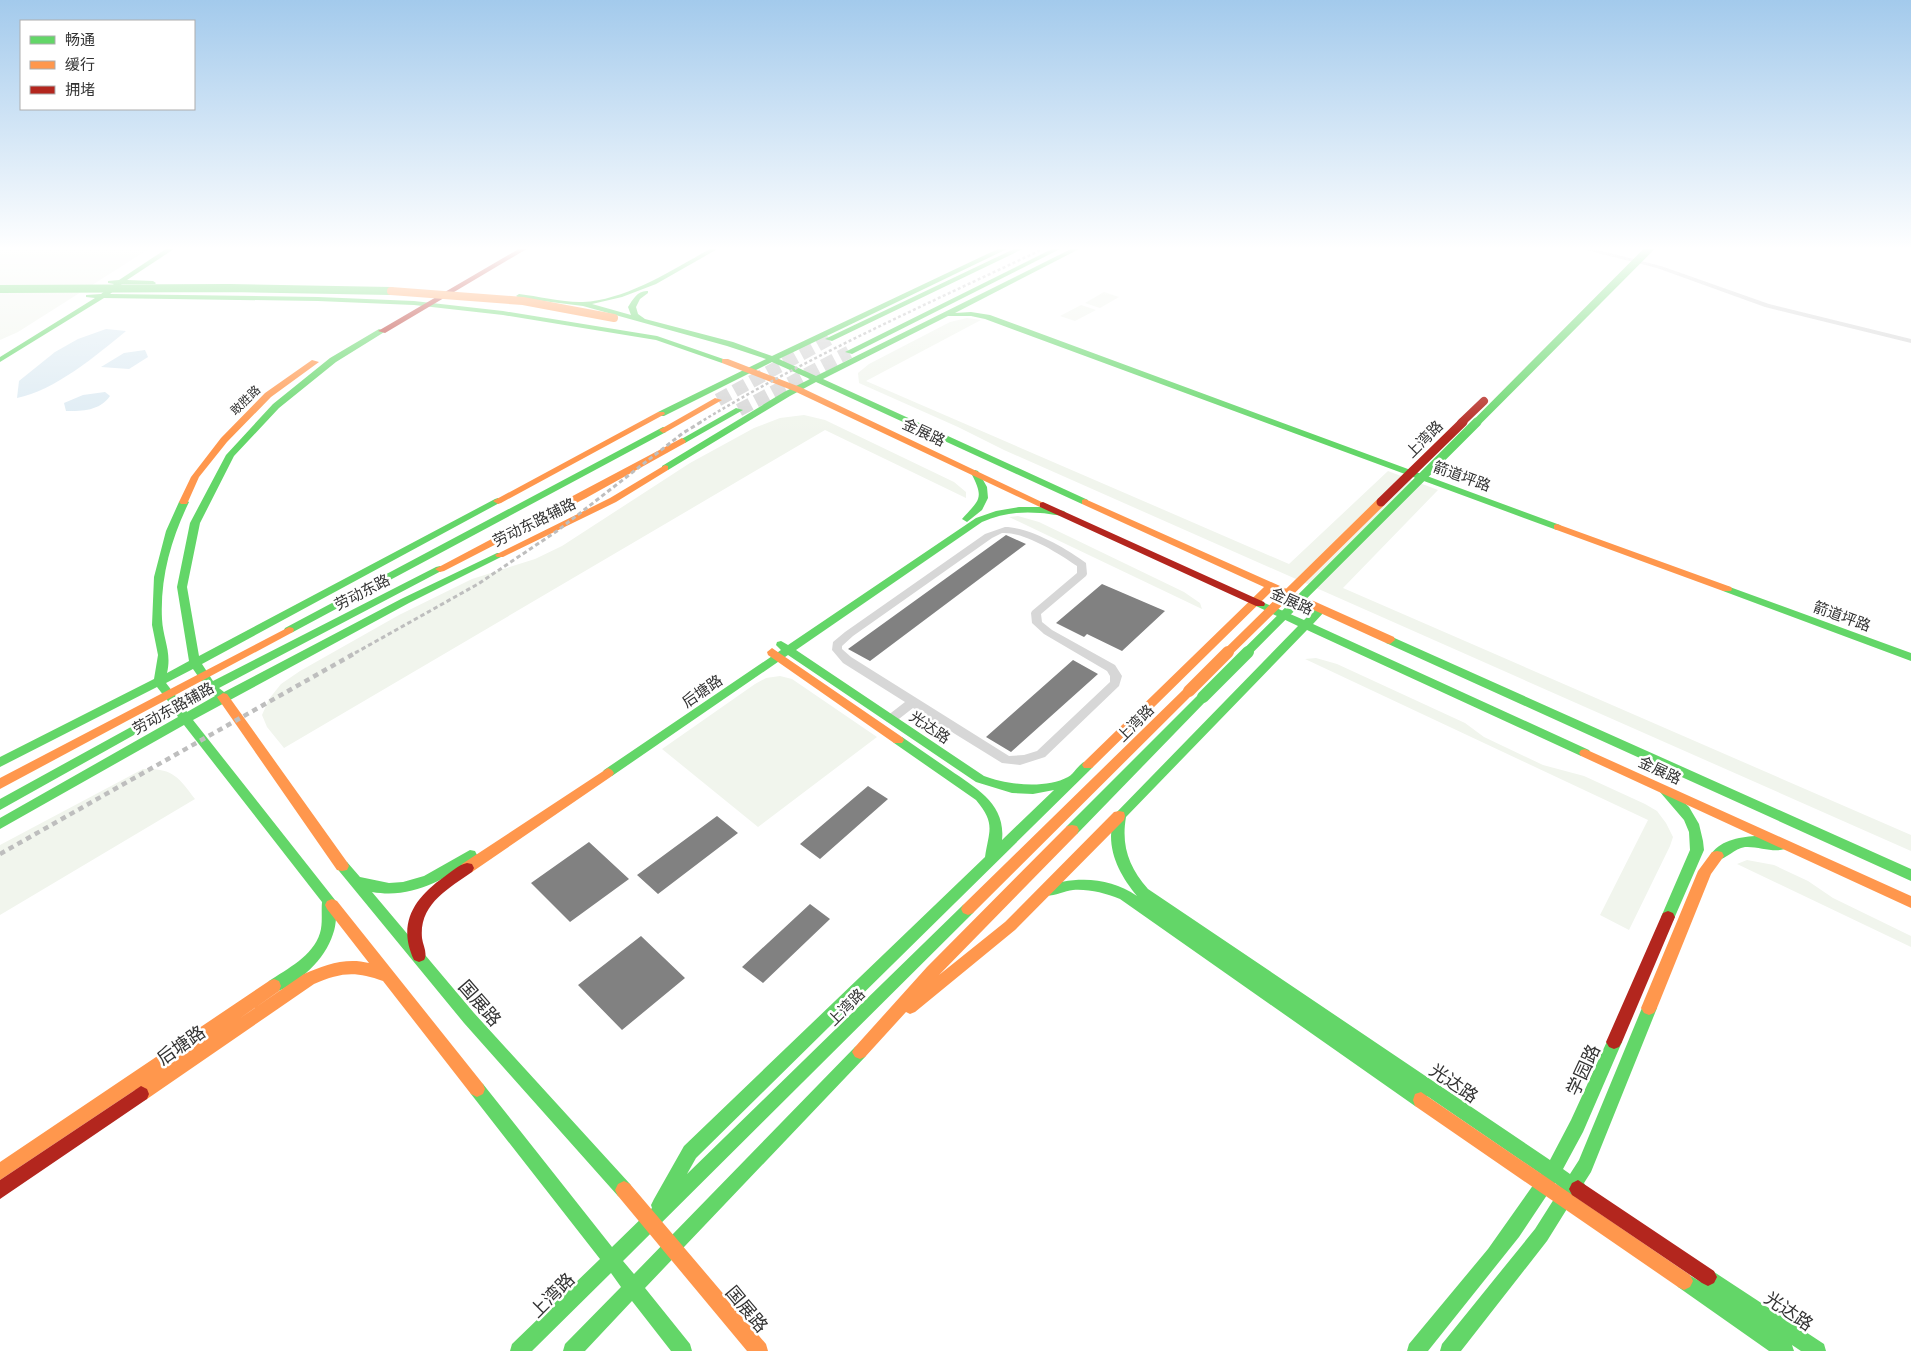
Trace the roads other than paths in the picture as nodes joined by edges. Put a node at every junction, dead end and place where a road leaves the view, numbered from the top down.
1 (66, 310) edge
2 (80, 310) edge
3 (402, 310) edge
4 (418, 310) edge
5 (475, 310) edge
6 (533, 310) edge
7 (562, 310) edge
8 (605, 310) edge
9 (632, 310) edge
10 (875, 310) edge
11 (892, 310) edge
12 (934, 310) edge
13 (957, 310) edge
14 (985, 310) edge
15 (1576, 310) edge
16 (1588, 310) edge
17 (1785, 310) edge
18 (945, 316) junction
19 (642, 320) junction
20 (610, 321) junction
21 (671, 329) junction
22 (657, 338) junction
23 (829, 340) tunnel mouth
24 (1911, 341) edge
25 (0, 352) edge
26 (849, 352) tunnel mouth
27 (772, 359) junction
28 (0, 360) edge
29 (749, 370) junction
30 (817, 379) junction
31 (797, 389) junction
32 (718, 400) tunnel mouth
33 (739, 410) tunnel mouth
34 (975, 473) junction
35 (1062, 513) junction
36 (1270, 587) junction
37 (1256, 601) junction
38 (1321, 609) junction
39 (1306, 624) junction
40 (780, 651) junction
41 (1911, 651) edge
42 (1911, 657) edge
43 (195, 663) junction
44 (202, 676) junction
45 (159, 682) junction
46 (212, 688) junction
47 (169, 693) junction
48 (223, 697) junction
49 (913, 702) junction
50 (177, 707) junction
51 (185, 718) junction
52 (891, 719) junction
53 (0, 762) edge
54 (1074, 778) junction
55 (0, 784) edge
56 (1655, 784) junction
57 (0, 805) edge
58 (1120, 815) junction
59 (0, 824) edge
60 (1801, 851) junction
61 (989, 860) junction
62 (1911, 875) edge
63 (356, 882) junction
64 (1047, 891) junction
65 (328, 902) junction
66 (1911, 902) edge
67 (420, 960) junction
68 (391, 980) junction
69 (886, 1026) junction
70 (1553, 1171) junction
71 (0, 1172) edge
72 (1574, 1185) junction
73 (1544, 1186) junction
74 (0, 1190) edge
75 (1565, 1200) junction
76 (651, 1220) junction
77 (672, 1246) junction
78 (611, 1260) junction
79 (632, 1287) junction
80 (519, 1351) edge
81 (572, 1351) edge
82 (683, 1351) edge
83 (759, 1351) edge
84 (1416, 1351) edge
85 (1449, 1351) edge
86 (1785, 1351) edge
87 (1817, 1351) edge

1 - 25 main road
2 - 28 main road
3 - 45 main road, 敢胜路
4 - 43 main road, 敢胜路
5 - 22 main road, 金展路
6 - 20 main road
7 - 20 main road, bridge
8 - 19 main road, 金展路
9 - 19 main road
10 - 27 main road, 劳动东路辅路
11 - 23 main road
12 - 26 main road
13 - 18 main road, 劳动东路辅路
14 - 41 main road, 箭道坪路
15 - 76 main road, 上湾路, bridge
16 - 69 main road, 上湾路, bridge
17 - 24 street
18 - 30 main road, 劳动东路辅路
18 - 42 main road, 箭道坪路
19 - 21 main road, 金展路
20 - 21 main road, 金展路
20 - 22 main road, 金展路
21 - 27 main road, 金展路
22 - 29 main road, 金展路
27 - 29 main road, 劳动东路辅路
27 - 30 main road, 金展路
29 - 31 main road, 金展路
29 - 43 main road, 劳动东路辅路
30 - 31 main road, 劳动东路辅路
30 - 36 main road, 金展路
31 - 34 main road, 金展路
31 - 48 main road, 劳动东路辅路
32 - 44 main road, 劳动东路
33 - 46 main road, 劳动东路
34 - 35 main road, 金展路
34 - 40 main road, 后塘路
35 - 37 main road, 金展路
35 - 40 main road, 后塘路
36 - 37 main road, 上湾路
36 - 38 main road, 金展路
37 - 39 main road, 金展路
37 - 54 main road, 上湾路
38 - 39 main road, 上湾路
38 - 62 main road, 金展路
39 - 56 main road, 金展路
39 - 58 main road, 上湾路
40 - 52 main road, 光达路
40 - 61 main road, 光达路
40 - 63 main road, 后塘路
40 - 67 main road, 后塘路
43 - 44 main road, 国展路
43 - 45 main road, 劳动东路辅路
44 - 46 main road, 国展路
44 - 47 main road, 劳动东路
45 - 47 main road
45 - 53 main road, 劳动东路辅路
46 - 48 main road, 国展路
46 - 50 main road, 劳动东路
47 - 50 main road
47 - 55 main road, 劳动东路
48 - 51 main road, 劳动东路辅路
48 - 63 main road, 国展路
49 - 49 street
49 - 52 street
50 - 51 main road
50 - 57 main road, 劳动东路
51 - 59 main road, 劳动东路辅路
51 - 65 main road
52 - 54 main road, 光达路
54 - 61 main road, 上湾路
56 - 60 main road, 金展路
56 - 70 main road, 学园路
58 - 64 main road, 上湾路
58 - 70 main road, 光达路
60 - 66 main road, 金展路
60 - 72 main road
61 - 76 main road, 上湾路
63 - 67 main road, 国展路
64 - 69 main road, 上湾路
64 - 73 main road, 光达路
65 - 68 main road
65 - 71 main road, 后塘路
67 - 76 main road, 国展路
68 - 74 main road, 后塘路
68 - 78 main road
69 - 77 main road, 上湾路
70 - 72 main road, 光达路
70 - 73 main road, 学园路
72 - 75 main road
72 - 87 main road, 光达路
73 - 75 main road, 光达路
73 - 84 main road, 学园路
75 - 85 main road
75 - 86 main road, 光达路
76 - 77 main road, 国展路
76 - 78 main road, 上湾路
77 - 79 main road, 上湾路
77 - 83 main road, 国展路
78 - 79 main road
78 - 80 main road, 上湾路
79 - 81 main road, 上湾路
79 - 82 main road

